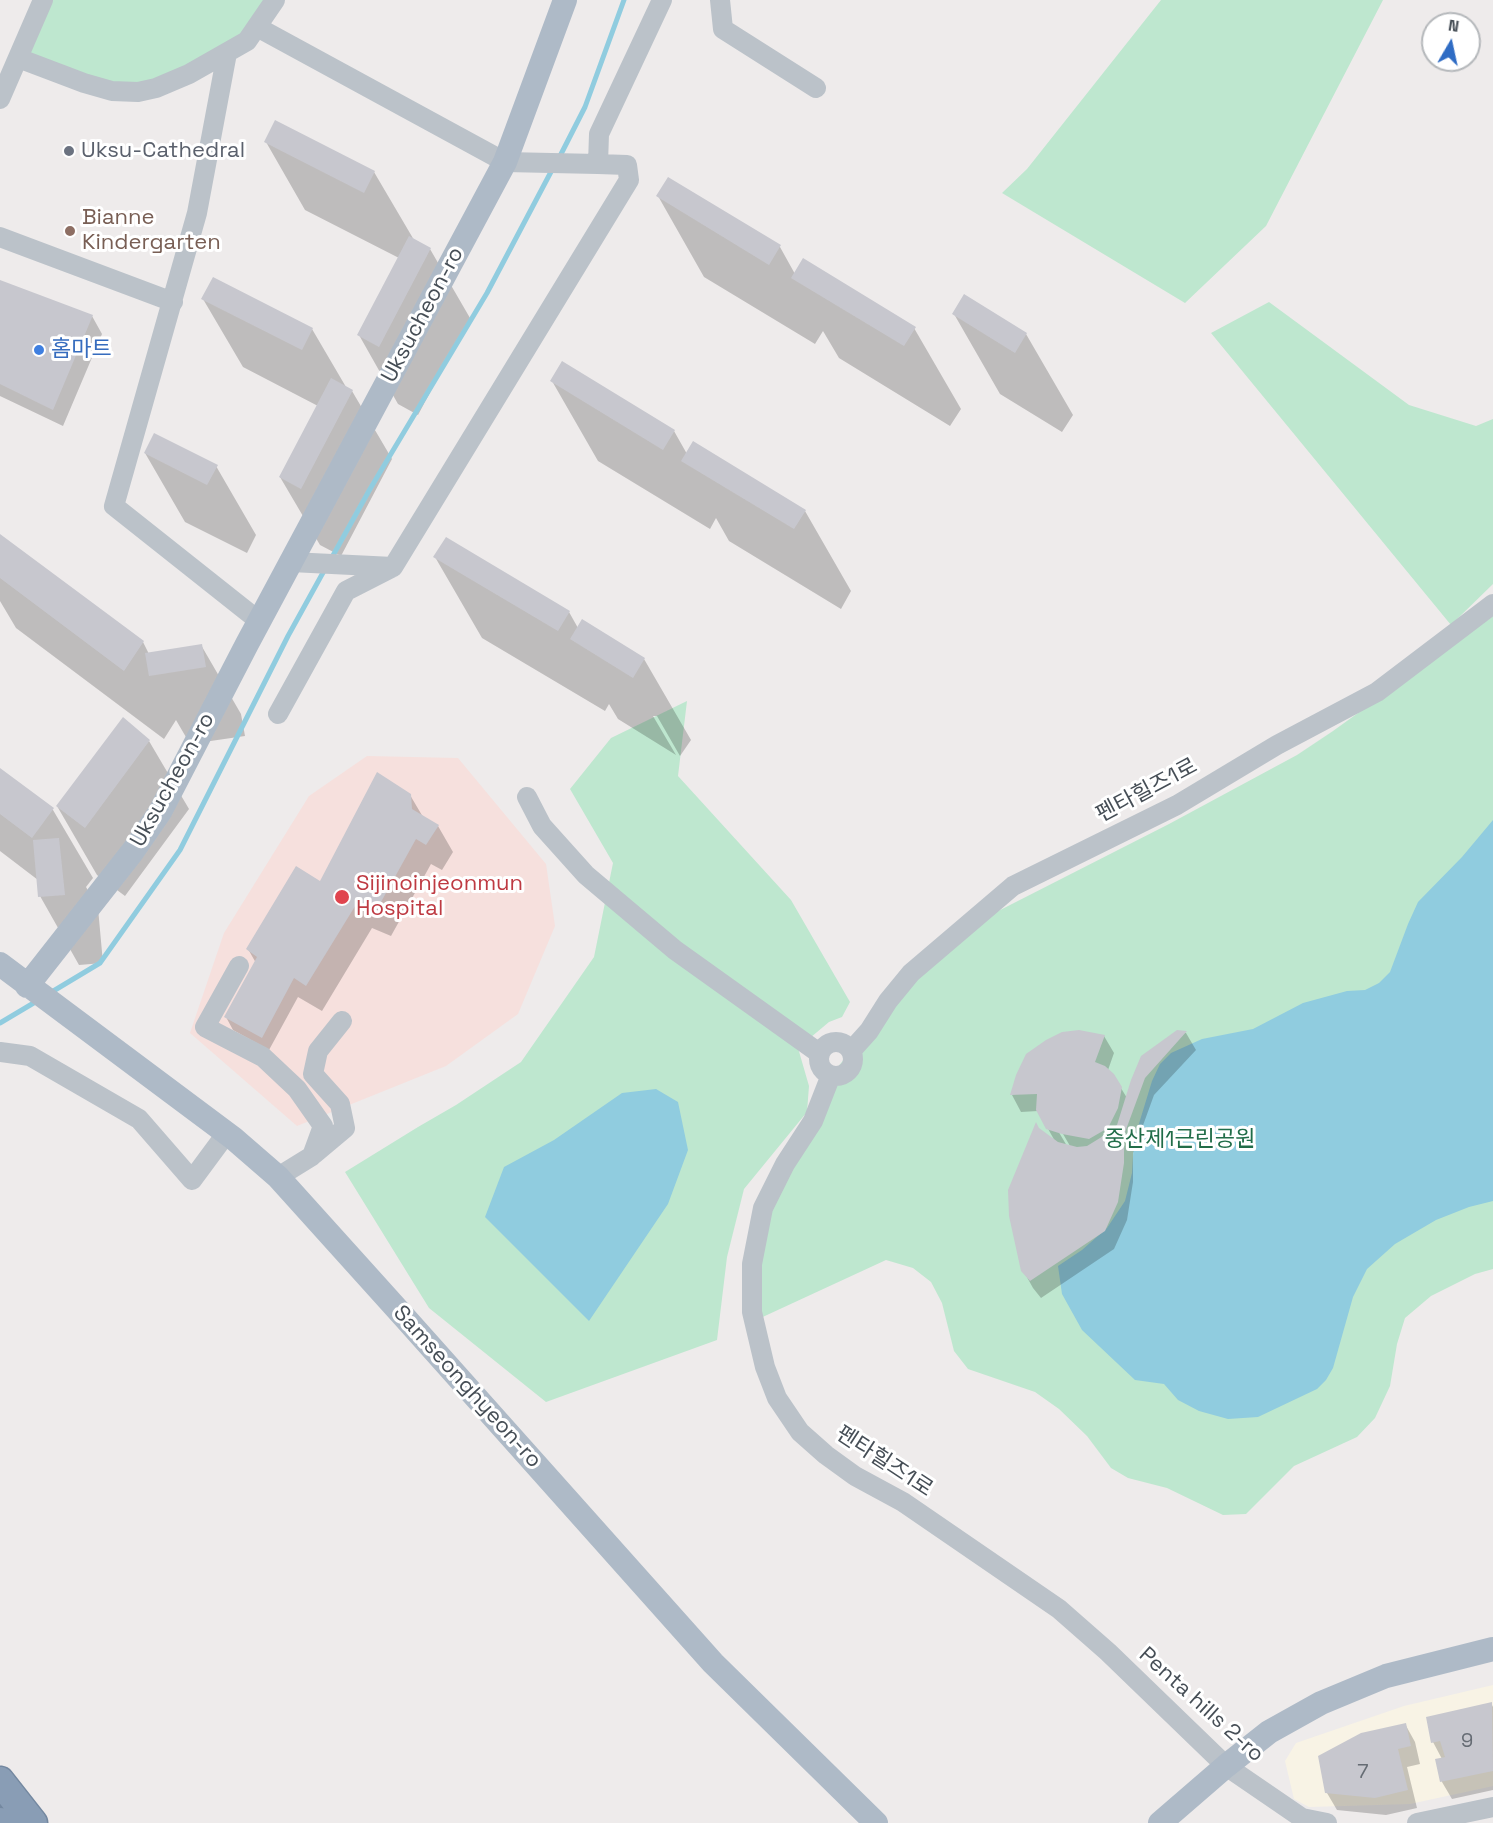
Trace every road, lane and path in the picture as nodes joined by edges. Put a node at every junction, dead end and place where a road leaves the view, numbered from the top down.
1 (44, 0) edge
2 (275, 0) edge
3 (564, 0) edge
4 (662, 0) edge
5 (720, 0) edge
6 (257, 27) junction
7 (227, 53) junction
8 (18, 58) junction
9 (816, 88) dead end
10 (0, 99) edge
11 (505, 162) junction
12 (598, 164) junction
13 (0, 237) edge
14 (173, 302) junction
15 (291, 562) junction
16 (393, 567) junction
17 (1493, 604) edge
18 (259, 621) junction
19 (278, 714) dead end
20 (527, 797) dead end
21 (0, 964) edge
22 (239, 966) dead end
23 (27, 986) junction
24 (342, 1021) dead end
25 (851, 1051) junction
26 (0, 1052) edge
27 (819, 1053) junction
28 (831, 1075) junction
29 (226, 1134) junction
30 (312, 1156) junction
31 (278, 1177) junction
32 (1493, 1649) edge
33 (1108, 1652) joint
34 (1226, 1766) junction
35 (0, 1781) edge
36 (1493, 1807) edge
37 (33, 1823) edge
38 (876, 1823) edge
39 (1160, 1823) edge
40 (1327, 1823) edge
41 (1417, 1823) edge

1 - 8 street
2 - 6 street
3 - 11 main road, Uksucheon-ro
4 - 12 street
5 - 9 street
6 - 7 street
6 - 11 street
7 - 8 street
7 - 14 street
8 - 10 street
11 - 12 street
11 - 15 main road, Uksucheon-ro
12 - 16 street
13 - 14 street
14 - 18 street
15 - 16 street
15 - 18 main road, Uksucheon-ro
16 - 19 street
17 - 25 street, 펜타힐즈1로
18 - 23 main road, Uksucheon-ro
20 - 27 street
21 - 23 main road, Samseonghyeon-ro
22 - 30 street
23 - 29 main road, Samseonghyeon-ro
24 - 30 street
25 - 27 street
25 - 28 street
26 - 29 street
27 - 28 street
28 - 33 street, 펜타힐즈1로
29 - 31 main road, Samseonghyeon-ro
30 - 31 street
31 - 38 main road, Samseonghyeon-ro
32 - 34 main road
33 - 34 street, Penta hills 2-ro
34 - 39 main road
34 - 40 street, Penta hills 2-ro
35 - 37 highway
36 - 41 street

